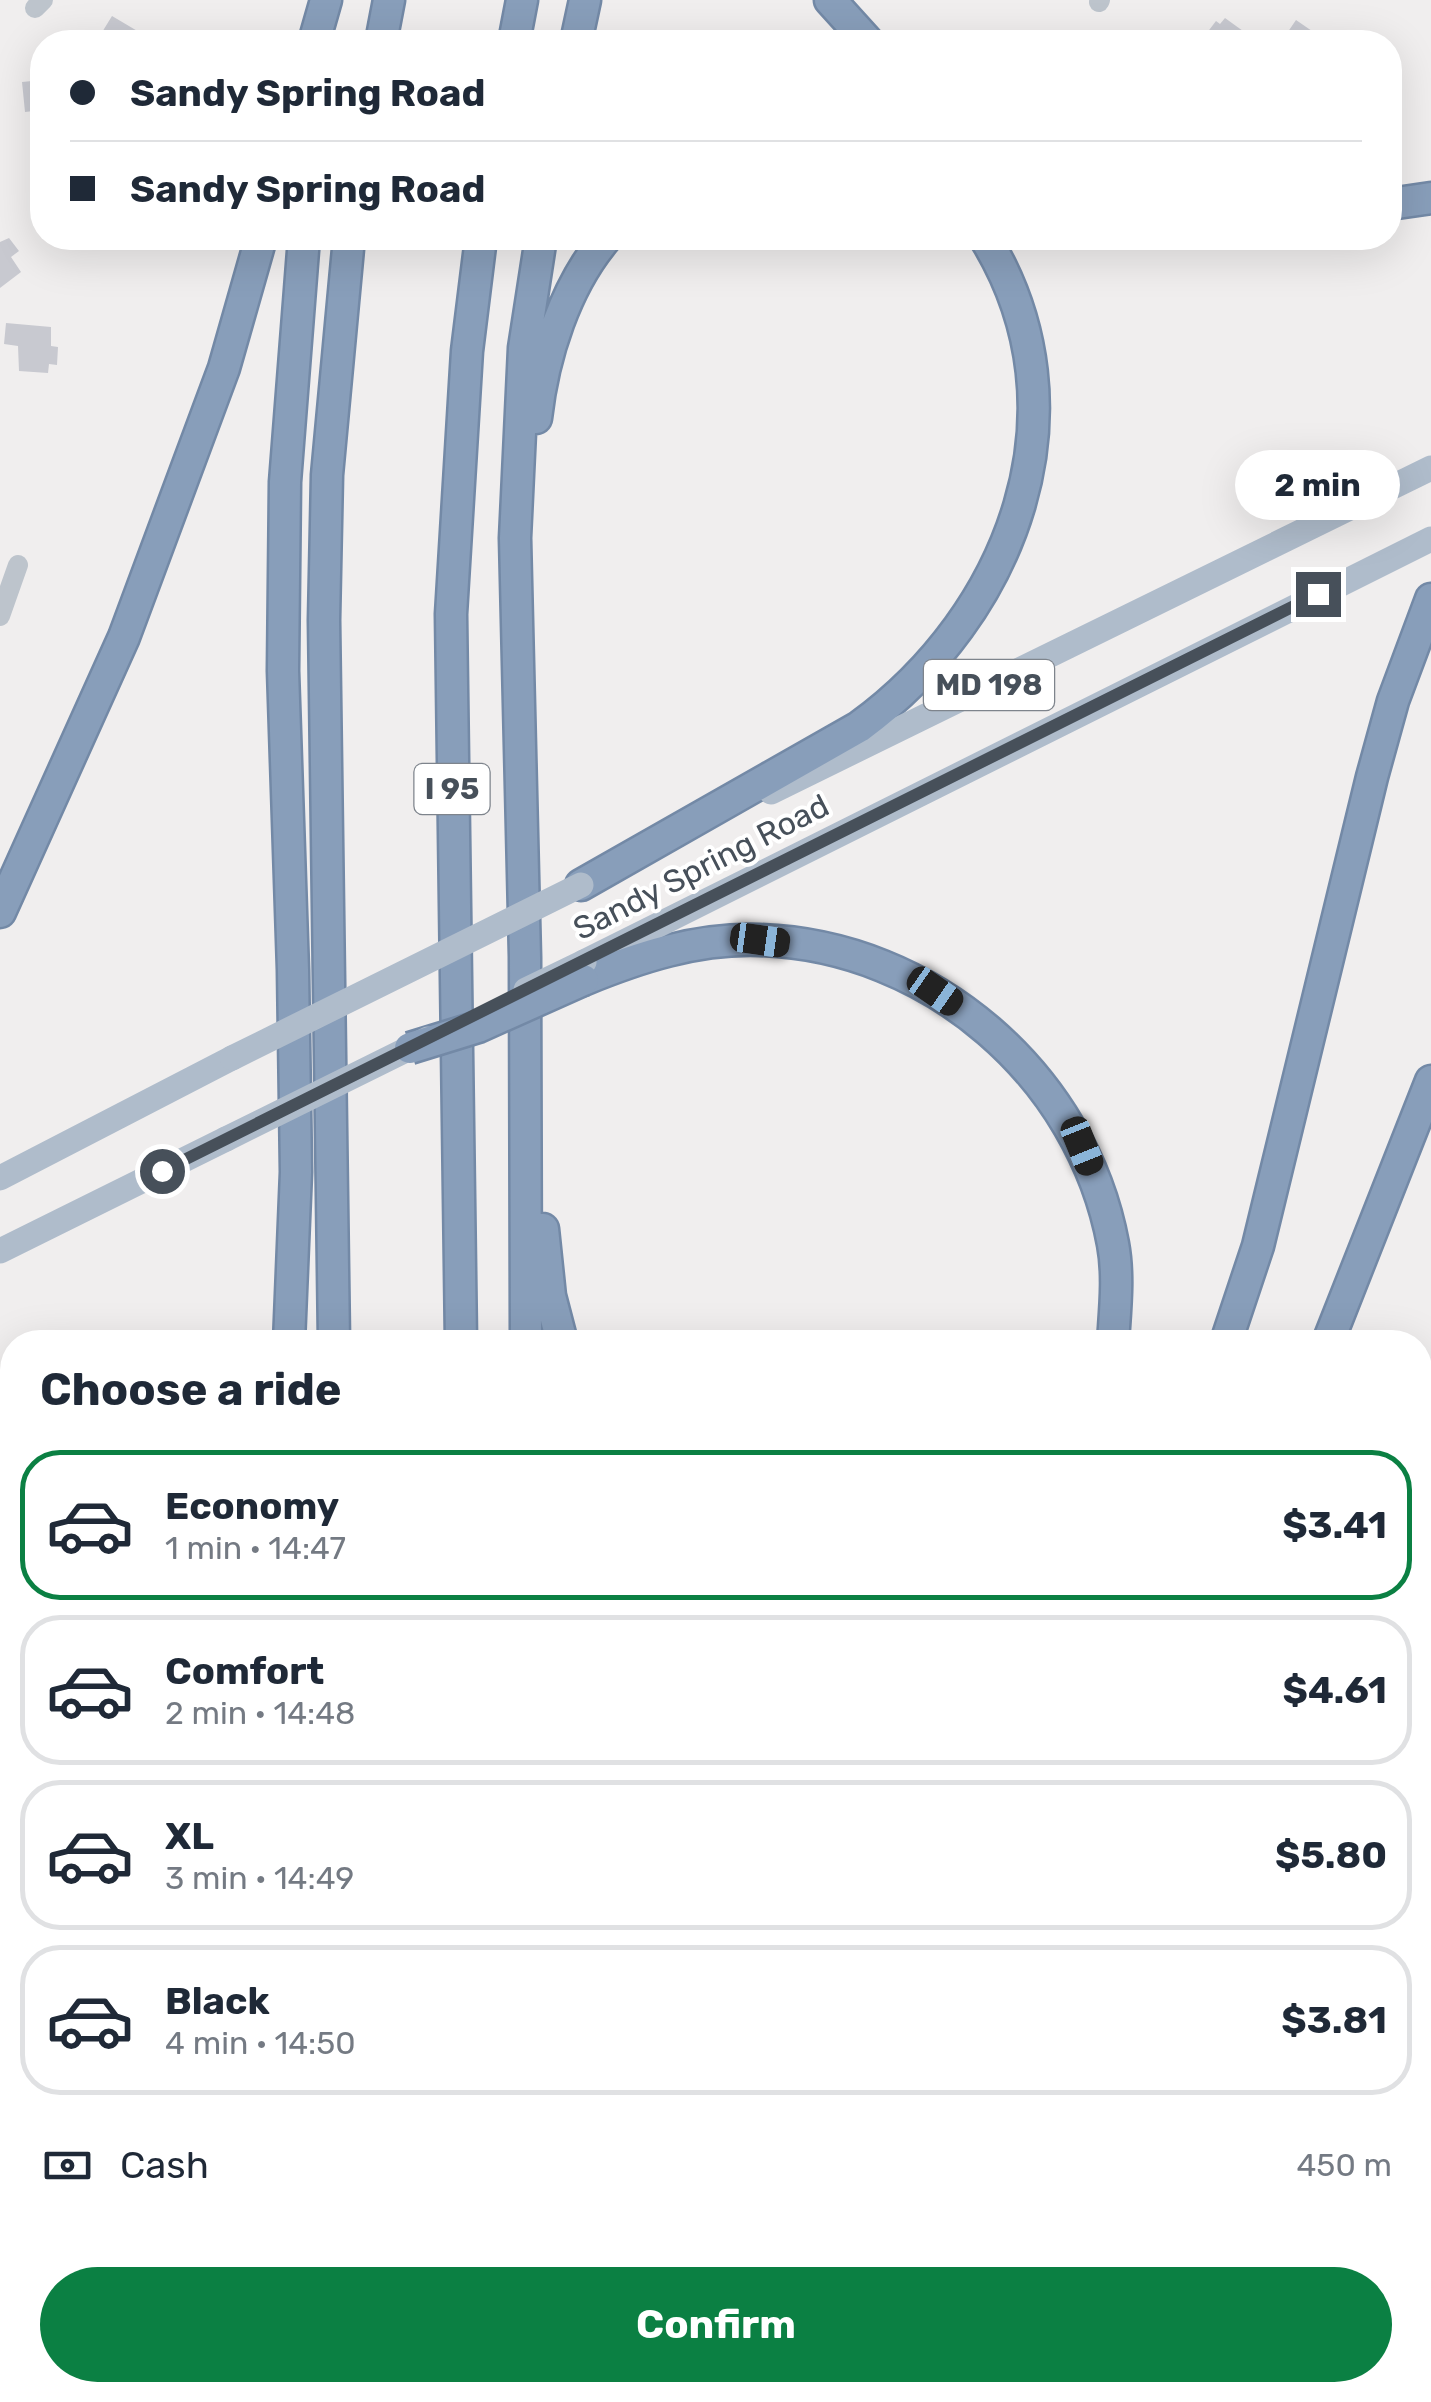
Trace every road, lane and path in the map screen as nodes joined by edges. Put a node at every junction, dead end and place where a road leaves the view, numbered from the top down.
1 (326, 0) edge
2 (345, 0) edge
3 (389, 0) edge
4 (522, 0) edge
5 (585, 0) edge
6 (830, 0) edge
7 (317, 30) edge
8 (339, 30) edge
9 (383, 30) edge
10 (516, 30) edge
11 (579, 30) edge
12 (857, 30) edge
13 (1431, 198) edge
14 (1402, 202) edge
15 (258, 250) edge
16 (303, 250) edge
17 (348, 250) edge
18 (479, 250) edge
19 (539, 250) edge
20 (598, 250) edge
21 (993, 250) edge
22 (1431, 468) edge
23 (1431, 539) edge
24 (18, 565) dead end
25 (1431, 599) edge
26 (0, 616) edge
27 (521, 771) junction
28 (581, 885) junction
29 (0, 912) edge
30 (525, 957) junction
31 (583, 971) junction
32 (410, 1048) joint
33 (1431, 1081) edge
34 (0, 1178) edge
35 (0, 1251) edge
36 (289, 1330) edge
37 (334, 1330) edge
38 (461, 1330) edge
39 (526, 1330) edge
40 (559, 1330) edge
41 (1114, 1330) edge
42 (1230, 1330) edge
43 (1333, 1330) edge

1 - 7 highway
2 - 8 highway
3 - 9 highway
4 - 10 highway
5 - 11 highway
6 - 12 highway
13 - 14 highway
15 - 29 highway
16 - 36 highway
17 - 37 highway
18 - 38 highway, I 95
19 - 27 highway
20 - 27 highway
21 - 28 highway
22 - 28 main road, Sandy Spring Road / MD 198
23 - 31 main road, Sandy Spring Road / MD 198
24 - 26 street
25 - 42 highway
27 - 30 highway
28 - 34 main road, Sandy Spring Road / MD 198, bridge
30 - 39 highway
30 - 40 highway
31 - 32 highway, bridge
31 - 41 highway
32 - 35 main road, bridge
33 - 43 highway

